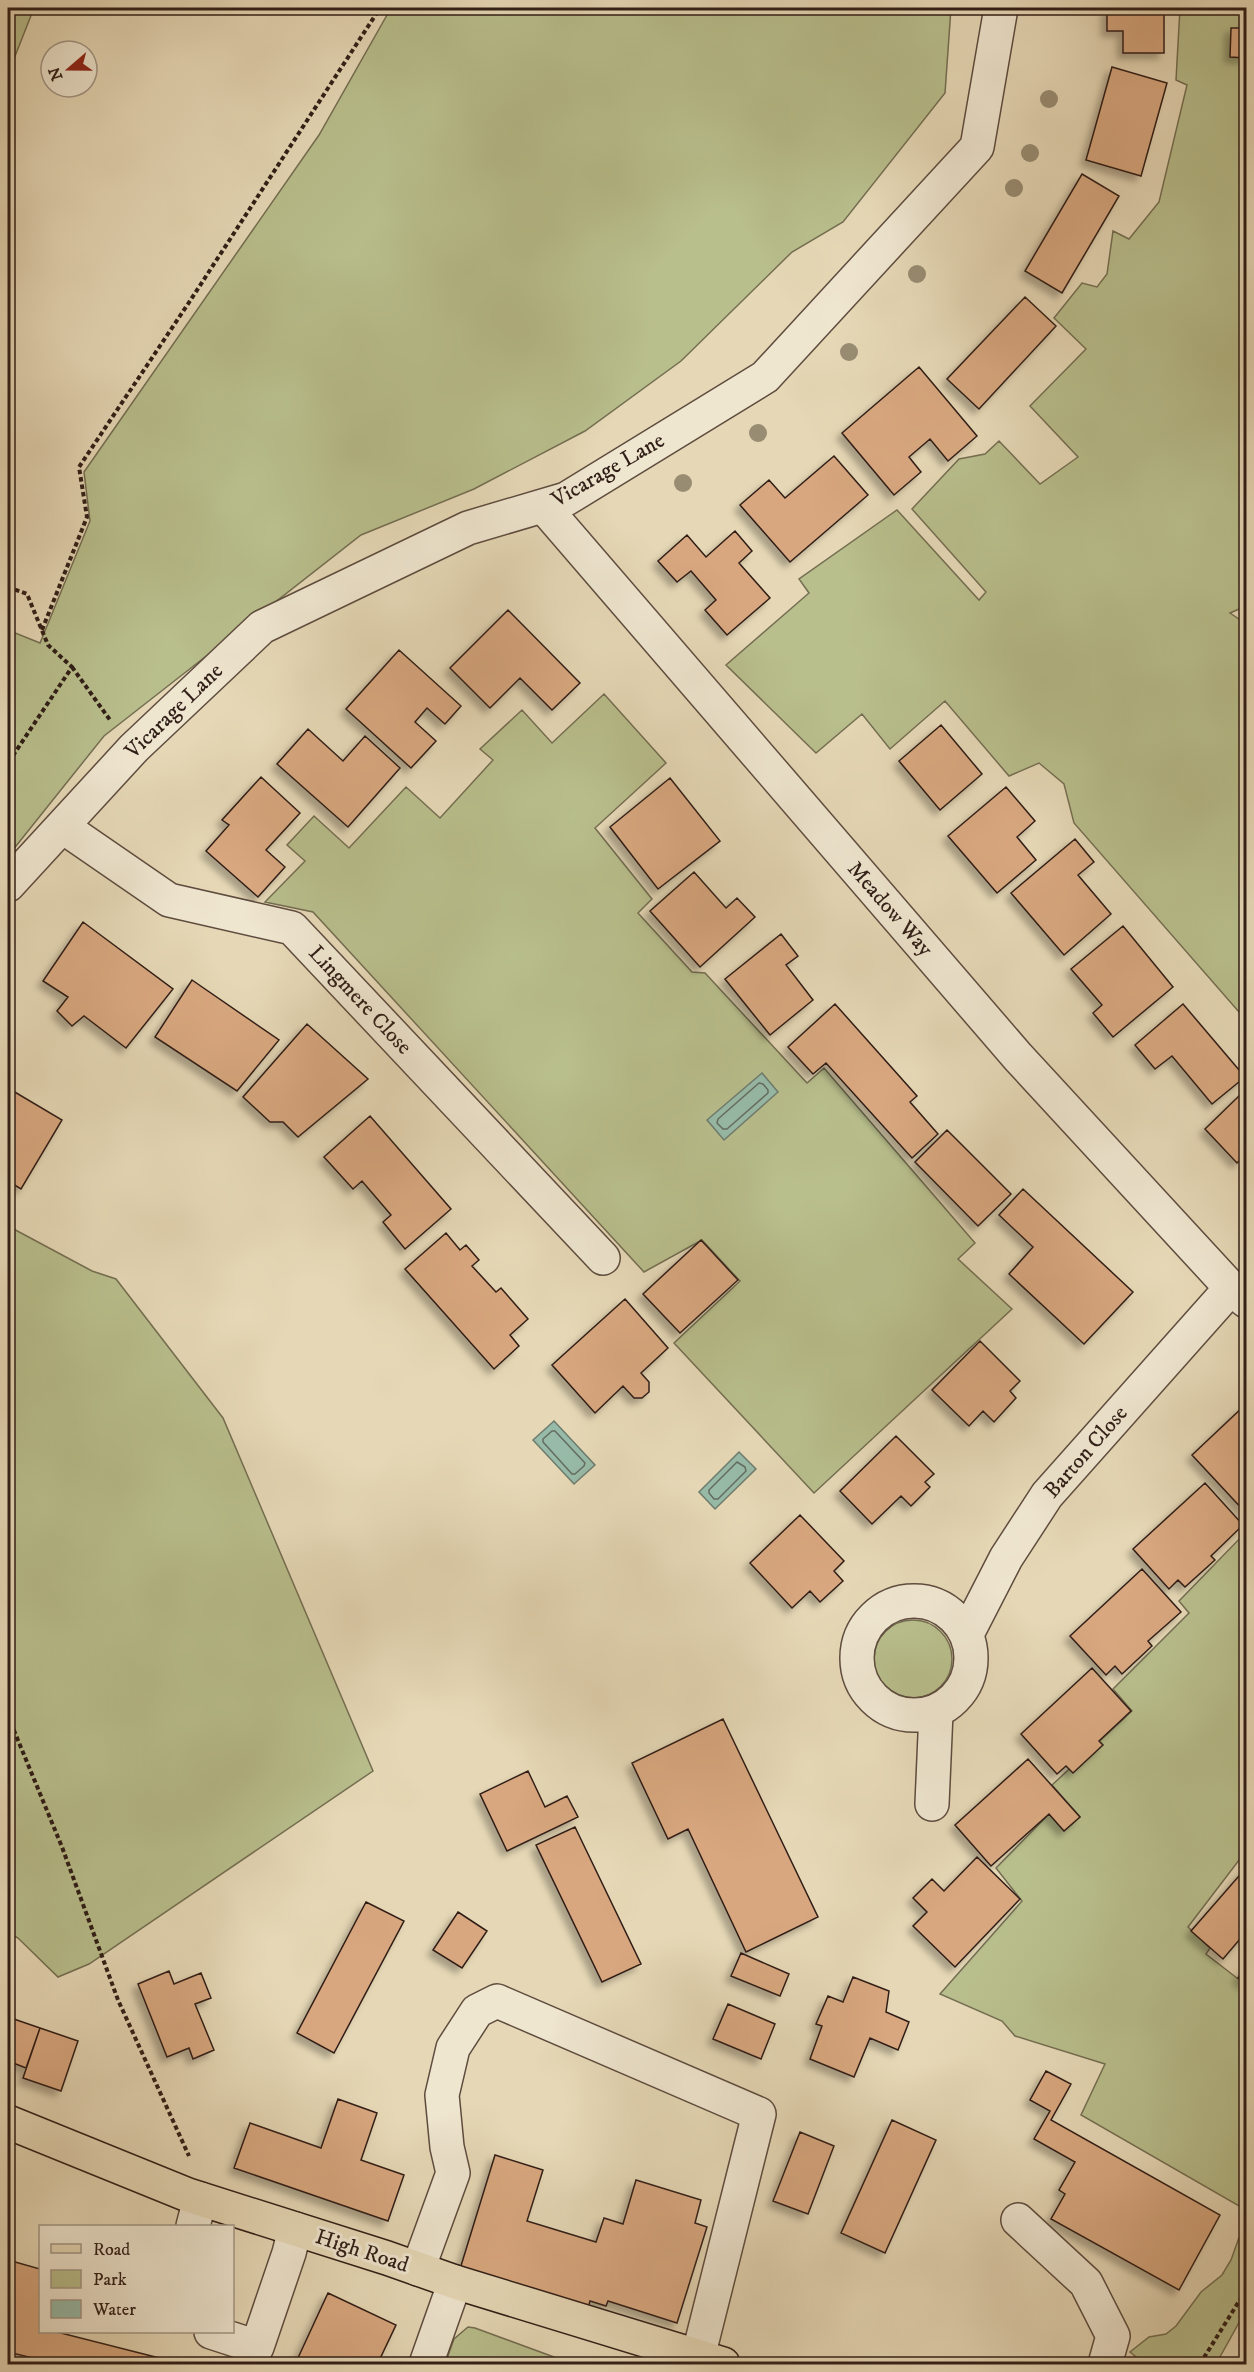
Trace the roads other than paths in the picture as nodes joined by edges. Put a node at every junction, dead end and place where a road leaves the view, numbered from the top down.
1 (1001, 8) edge
2 (544, 507) junction
3 (63, 827) junction
4 (8, 885) edge
5 (603, 1258) dead end
6 (1239, 1295) edge
7 (967, 1634) junction
8 (936, 1712) junction
9 (932, 1804) dead end
10 (8, 2122) edge
11 (197, 2213) edge
12 (1018, 2220) dead end
13 (294, 2229) junction
14 (418, 2269) junction
15 (455, 2283) junction
16 (217, 2333) edge
17 (711, 2361) edge
18 (426, 2364) edge
19 (1105, 2364) edge

1 - 2 street, Vicarage Lane
2 - 3 street, Vicarage Lane
2 - 6 street, Meadow Way
3 - 4 street, Vicarage Lane
3 - 5 street, Lingmere Close
6 - 7 street, Barton Close
7 - 8 street
7 - 8 street
8 - 9 street
10 - 11 main road, High Road
11 - 13 main road, High Road
12 - 19 street
13 - 14 main road, High Road
13 - 16 street
14 - 15 main road, High Road
14 - 17 street
15 - 17 main road, High Road
15 - 18 street

